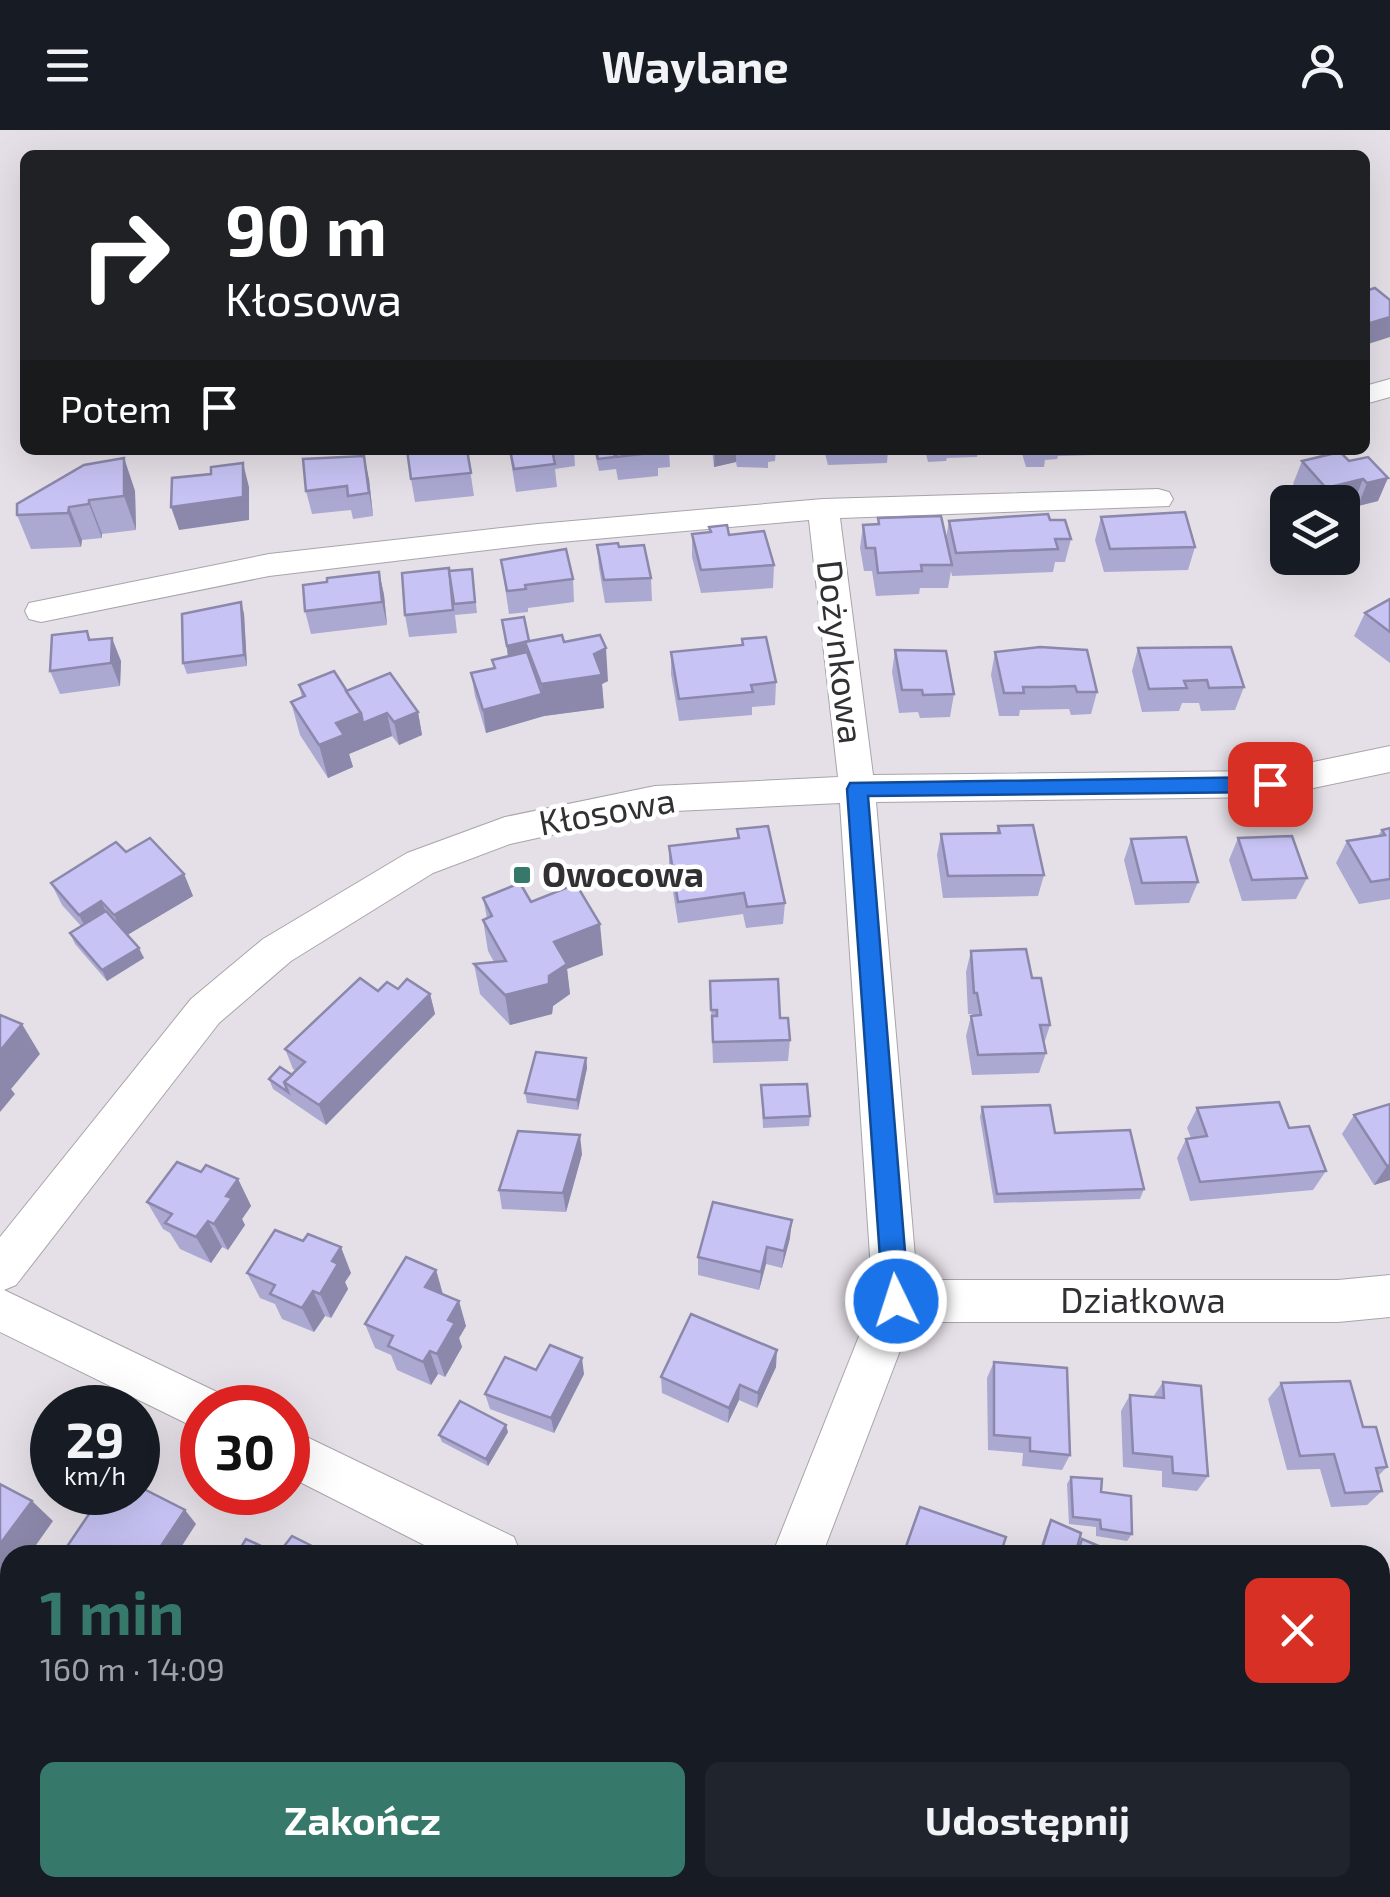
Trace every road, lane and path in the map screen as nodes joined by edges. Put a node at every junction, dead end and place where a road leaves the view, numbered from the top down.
1 (1158, 500) dead end
2 (822, 509) junction
3 (41, 611) dead end
4 (1390, 759) edge
5 (857, 789) junction
6 (0, 1271) edge
7 (1390, 1296) edge
8 (896, 1301) junction
9 (0, 1309) edge
10 (180, 1398) edge
11 (310, 1463) edge
12 (476, 1545) edge
13 (802, 1545) edge

1 - 2 street, Dożynkowa
2 - 3 street, Dożynkowa
2 - 5 street, Dożynkowa
4 - 5 street, Kłosowa
5 - 6 street, Kłosowa
5 - 8 street, Dożynkowa
7 - 8 street, Działkowa
8 - 13 street, Dożynkowa
9 - 10 street
11 - 12 street

